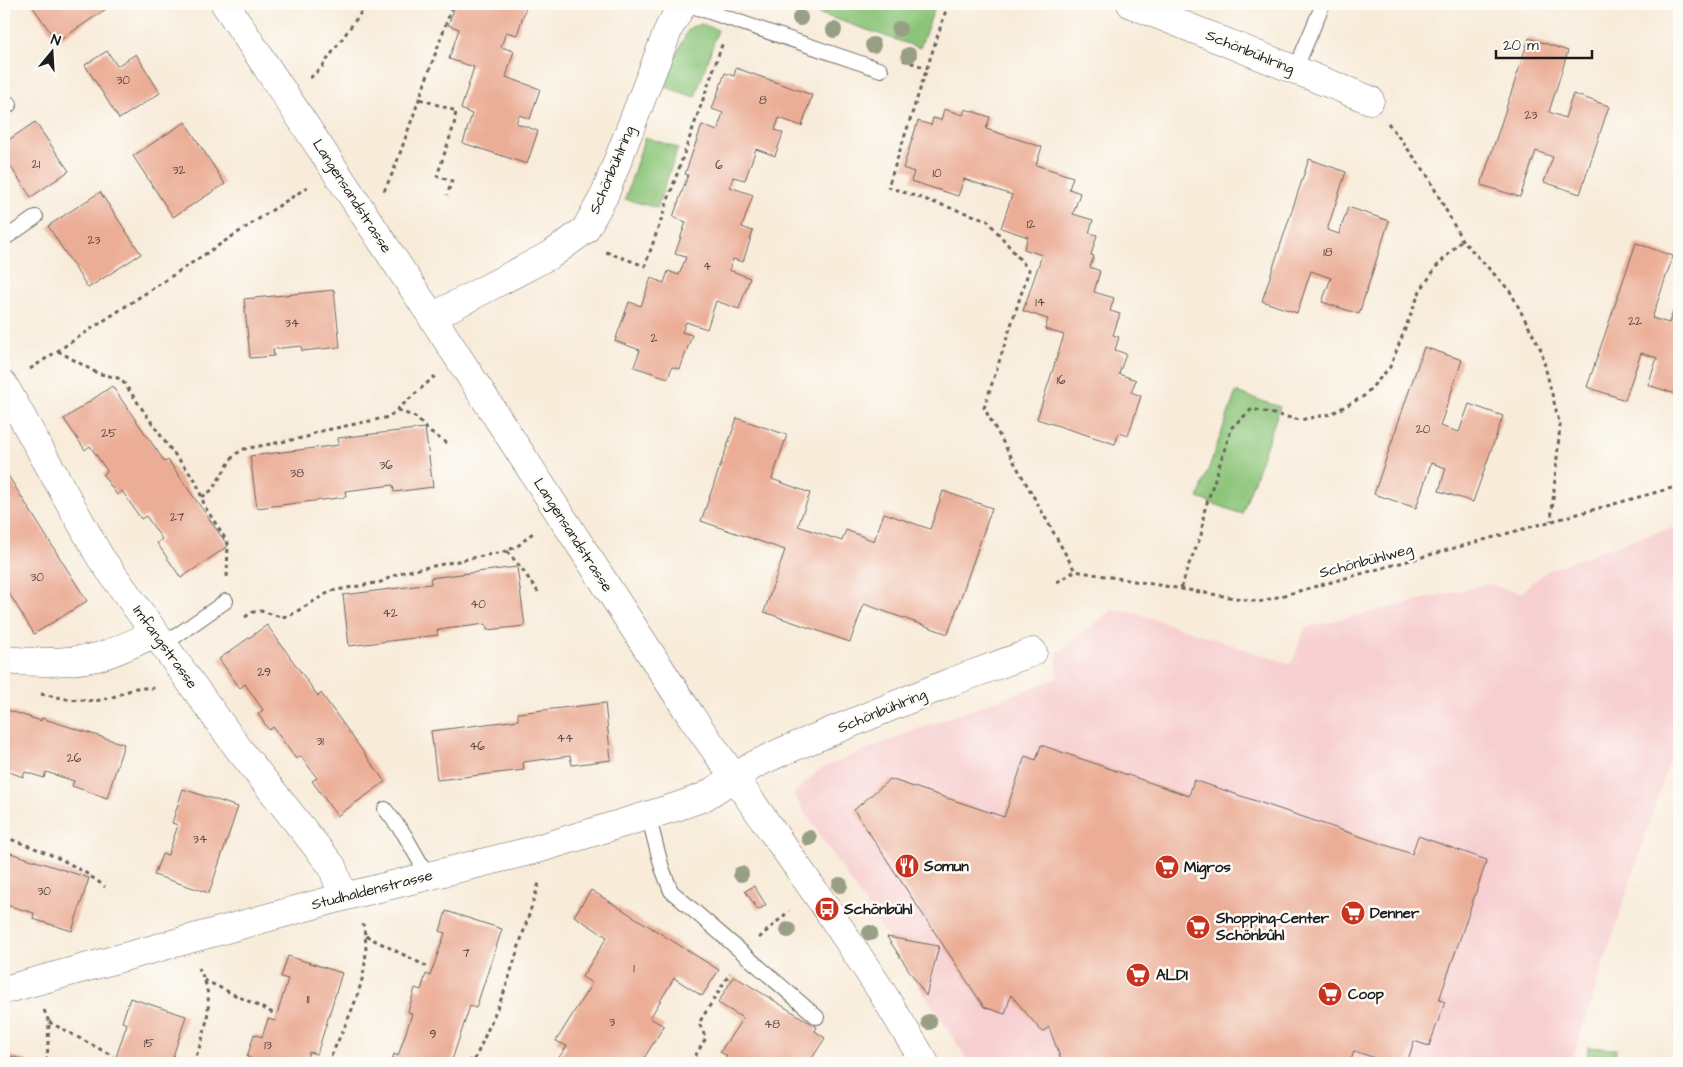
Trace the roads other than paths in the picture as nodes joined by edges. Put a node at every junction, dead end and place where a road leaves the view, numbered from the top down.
1 (225, 4) edge
2 (685, 4) edge
3 (1131, 4) edge
4 (1323, 4) edge
5 (881, 70) dead end
6 (1295, 70) junction
7 (1370, 100) road end
8 (36, 217) dead end
9 (4, 239) edge
10 (432, 317) junction
11 (4, 385) edge
12 (226, 601) road end
13 (159, 639) junction
14 (1033, 652) dead end
15 (4, 660) edge
16 (735, 777) junction
17 (385, 809) dead end
18 (648, 815) junction
19 (428, 876) junction
20 (343, 897) junction
21 (4, 990) edge
22 (817, 1017) dead end
23 (925, 1063) edge

1 - 10 street, Langensandstrasse
2 - 5 lane
2 - 10 street, Schönbühlring
3 - 6 street, Schönbühlring
4 - 6 lane
6 - 7 street, Schönbühlring
8 - 9 lane
10 - 16 street, Langensandstrasse
11 - 13 street, Imfangstrasse
12 - 13 lane
13 - 15 street
13 - 20 street, Imfangstrasse
14 - 16 street, Schönbühlring
16 - 18 street, Studhaldenstrasse
16 - 23 street, Langensandstrasse
17 - 19 lane
18 - 19 street, Studhaldenstrasse
18 - 22 lane
19 - 20 street, Studhaldenstrasse
20 - 21 street, Studhaldenstrasse

